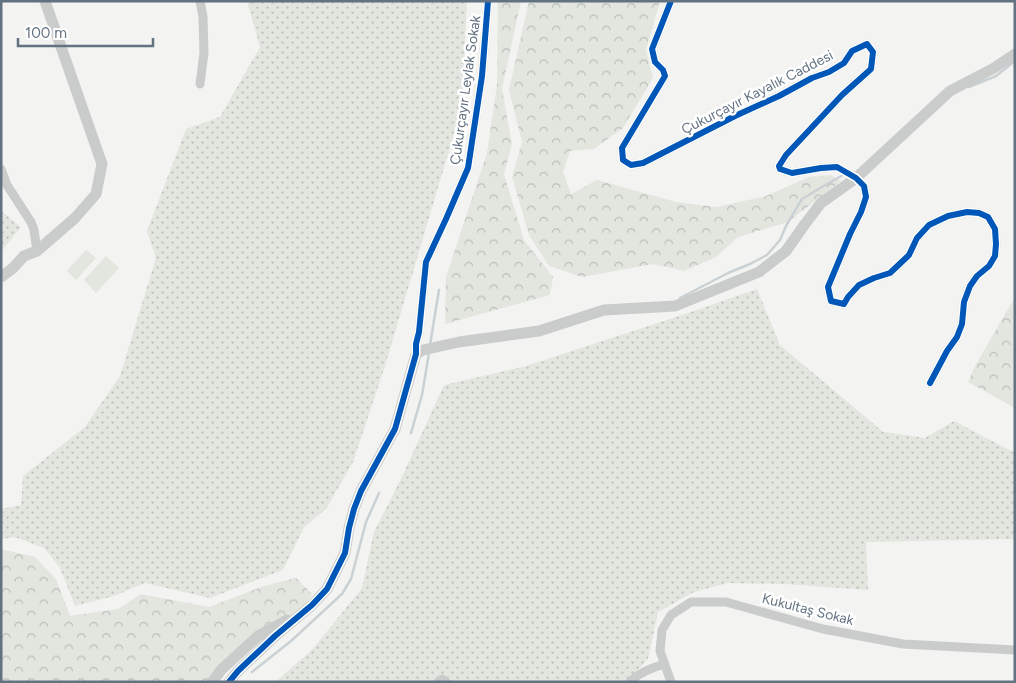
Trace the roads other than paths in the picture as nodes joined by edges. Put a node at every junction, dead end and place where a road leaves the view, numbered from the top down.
1 (45, 1) edge
2 (200, 1) edge
3 (488, 1) edge
4 (671, 1) edge
5 (1015, 54) edge
6 (200, 84) dead end
7 (1, 169) edge
8 (856, 178) junction
9 (37, 250) junction
10 (1, 277) edge
11 (419, 352) junction
12 (930, 383) dead end
13 (312, 605) junction
14 (1015, 650) edge
15 (664, 664) junction
16 (212, 682) edge
17 (229, 682) edge
18 (438, 682) edge
19 (446, 682) edge
20 (630, 682) edge
21 (671, 682) edge

1 - 9 street
2 - 6 street
3 - 11 street, Çukurçayır Leylak Sokak
4 - 8 street, Çukurçayır Kayalık Caddesi
5 - 8 street
7 - 9 street
8 - 11 street
8 - 12 street
9 - 10 street
11 - 13 street
13 - 16 street
13 - 17 street
14 - 15 street, Kukultaş Sokak
15 - 20 street
15 - 21 street, Kukultaş Sokak
18 - 19 street

